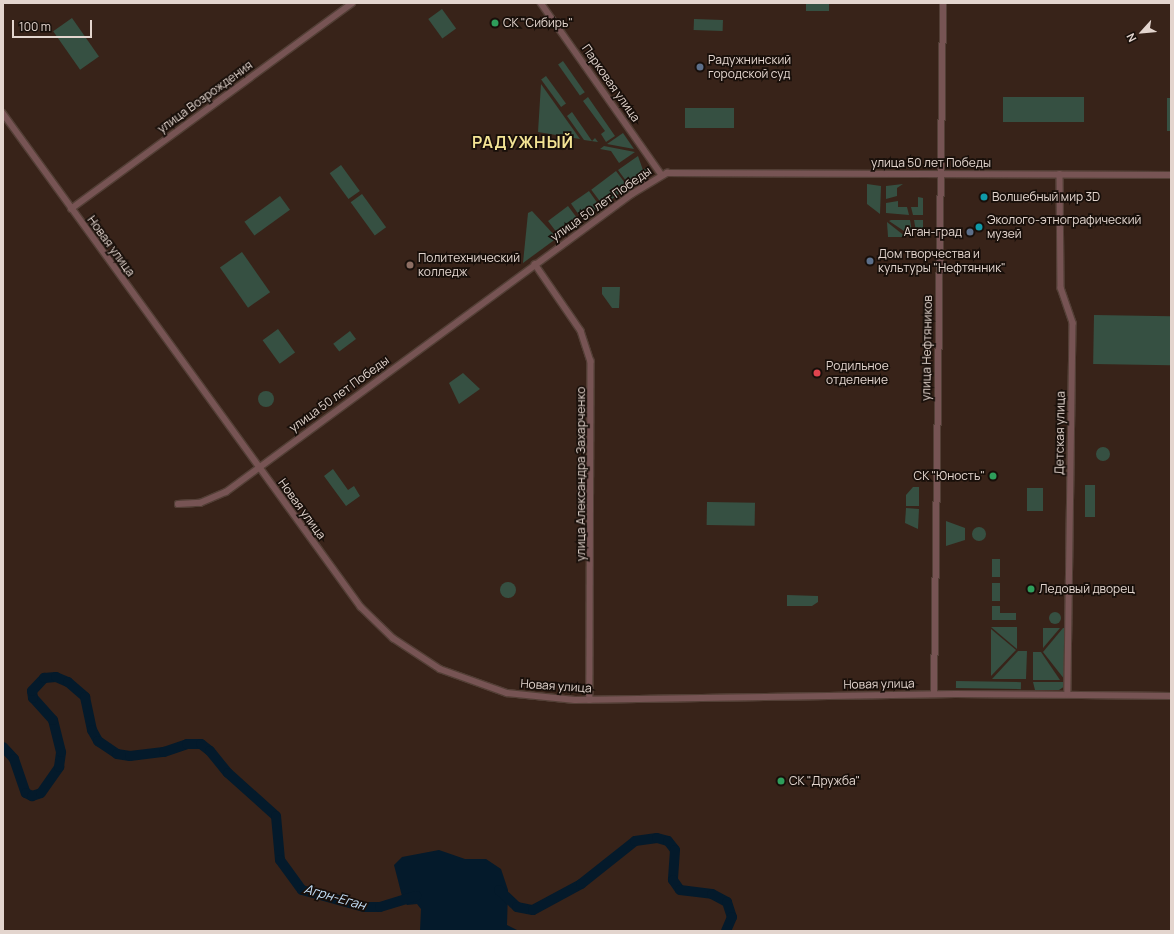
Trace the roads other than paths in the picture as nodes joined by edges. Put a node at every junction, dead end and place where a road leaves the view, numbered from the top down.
1 (352, 3) edge
2 (541, 3) edge
3 (943, 3) edge
4 (3, 113) edge
5 (941, 174) junction
6 (1060, 174) junction
7 (662, 175) junction
8 (1171, 175) edge
9 (71, 209) junction
10 (535, 264) junction
11 (258, 467) junction
12 (178, 504) dead end
13 (934, 694) junction
14 (1068, 694) junction
15 (1171, 696) edge
16 (590, 700) junction

1 - 9 street, улица Возрождения
2 - 7 street, Парковая улица
3 - 5 street, улица Нефтяников
4 - 9 street, Новая улица
5 - 6 street, улица 50 лет Победы
5 - 7 street, улица 50 лет Победы
5 - 13 street, улица Нефтяников
6 - 8 street, улица 50 лет Победы
6 - 14 street, Детская улица
7 - 10 street, улица 50 лет Победы
9 - 11 street, Новая улица
10 - 11 street, улица 50 лет Победы
10 - 16 street, улица Александра Захарченко
11 - 12 street, улица 50 лет Победы
11 - 16 street, Новая улица
13 - 14 street, Новая улица
13 - 16 street, Новая улица
14 - 15 street, Новая улица

